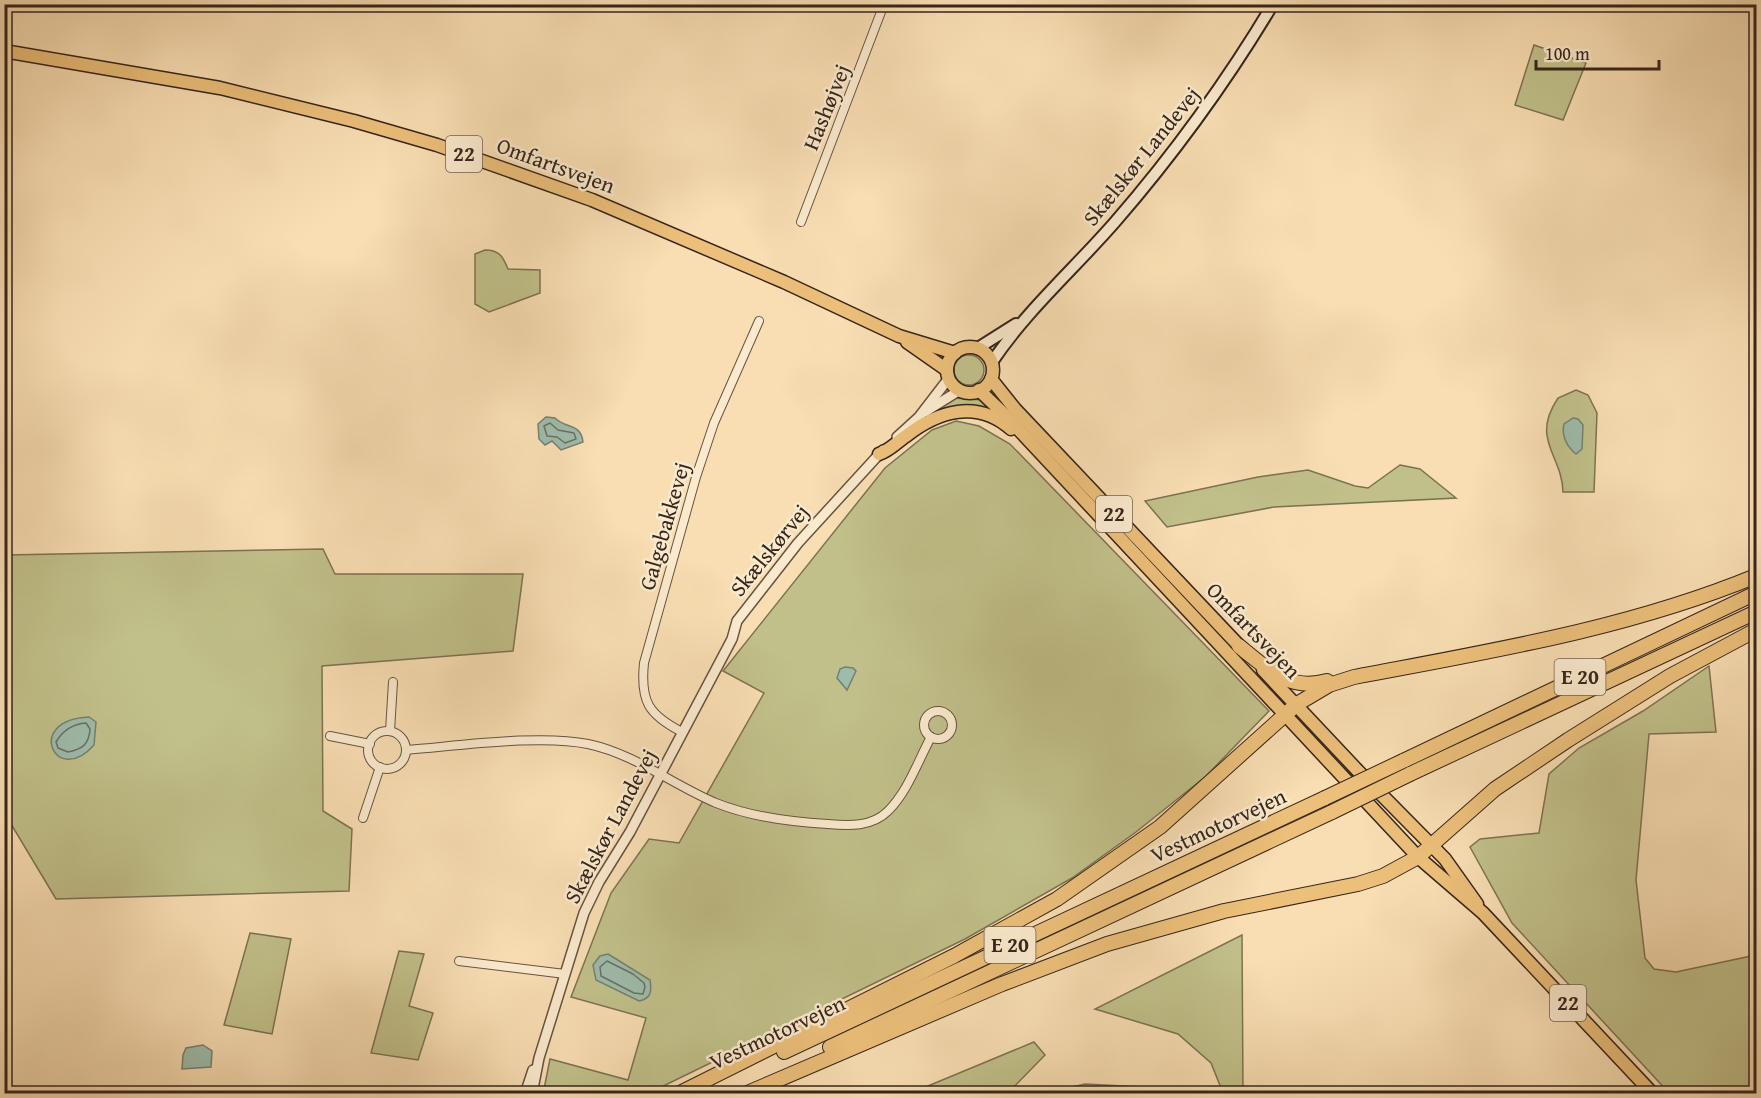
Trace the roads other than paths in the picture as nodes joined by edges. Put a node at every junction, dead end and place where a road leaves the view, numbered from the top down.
1 (884, 4) edge
2 (1273, 4) edge
3 (4, 51) edge
4 (801, 222) dead end
5 (1023, 319) junction
6 (759, 321) dead end
7 (899, 336) junction
8 (978, 348) junction
9 (955, 353) junction
10 (992, 362) junction
11 (948, 374) junction
12 (991, 379) junction
13 (960, 390) junction
14 (979, 390) junction
15 (918, 417) junction
16 (879, 454) junction
17 (1053, 467) junction
18 (1756, 576) edge
19 (1756, 593) edge
20 (1756, 612) edge
21 (1756, 630) edge
22 (1239, 646) junction
23 (1405, 668) junction
24 (393, 682) dead end
25 (1297, 704) junction
26 (1284, 714) junction
27 (390, 731) junction
28 (682, 732) junction
29 (330, 736) dead end
30 (931, 736) dead end
31 (370, 744) junction
32 (406, 750) junction
33 (380, 767) junction
34 (1358, 771) junction
35 (659, 775) junction
36 (1371, 804) junction
37 (363, 818) dead end
38 (1430, 843) junction
39 (1418, 857) junction
40 (1483, 913) junction
41 (459, 961) dead end
42 (565, 974) junction
43 (539, 1060) junction
44 (525, 1094) edge
45 (532, 1094) edge
46 (678, 1094) edge
47 (695, 1094) edge
48 (730, 1094) edge
49 (745, 1094) edge
50 (1653, 1094) edge

1 - 4 street, Hashøjvej
2 - 5 main road, Skælskør Landevej
3 - 7 main road, Omfartsvejen / 22
5 - 8 main road, Skælskør Landevej
5 - 10 main road, Skælskør Landevej
6 - 28 street, Galgebakkevej
7 - 9 main road, Omfartsvejen / 22
7 - 11 main road, Omfartsvejen / 22
8 - 9 main road, 22
8 - 10 main road
9 - 11 main road
10 - 12 main road
11 - 13 main road, 22
11 - 15 street, Skælskørvej
12 - 14 main road
12 - 22 main road, Omfartsvejen / 22
13 - 14 main road
13 - 15 street, Skælskørvej
14 - 17 main road, Omfartsvejen / 22
15 - 16 street, Skælskørvej
16 - 17 main road
16 - 28 street, Skælskørvej
17 - 26 main road, Omfartsvejen / 22
18 - 23 highway
19 - 47 highway, Vestmotorvejen / E 20, bridge
20 - 48 highway, Vestmotorvejen / E 20, bridge
21 - 38 highway
22 - 23 highway
22 - 25 main road, Omfartsvejen / 22
23 - 25 highway
24 - 27 street
25 - 26 highway
25 - 34 main road, Omfartsvejen / 22
26 - 34 main road
26 - 36 main road, Omfartsvejen / 22
26 - 46 highway
27 - 31 street
27 - 32 street
28 - 35 street, Skælskør Landevej
29 - 31 street
30 - 35 street
31 - 33 street
32 - 33 street
32 - 35 street
33 - 37 street
34 - 38 main road, Omfartsvejen / 22
35 - 42 street, Skælskør Landevej
36 - 38 main road
36 - 39 main road, Omfartsvejen / 22
38 - 39 highway
38 - 40 main road, Omfartsvejen / 22
39 - 40 main road, Omfartsvejen / 22
39 - 49 highway
40 - 50 main road, Omfartsvejen / 22
41 - 42 street
42 - 43 street, Skælskør Landevej
43 - 44 street, Skælskør Landevej
43 - 45 street, Skælskør Landevej

